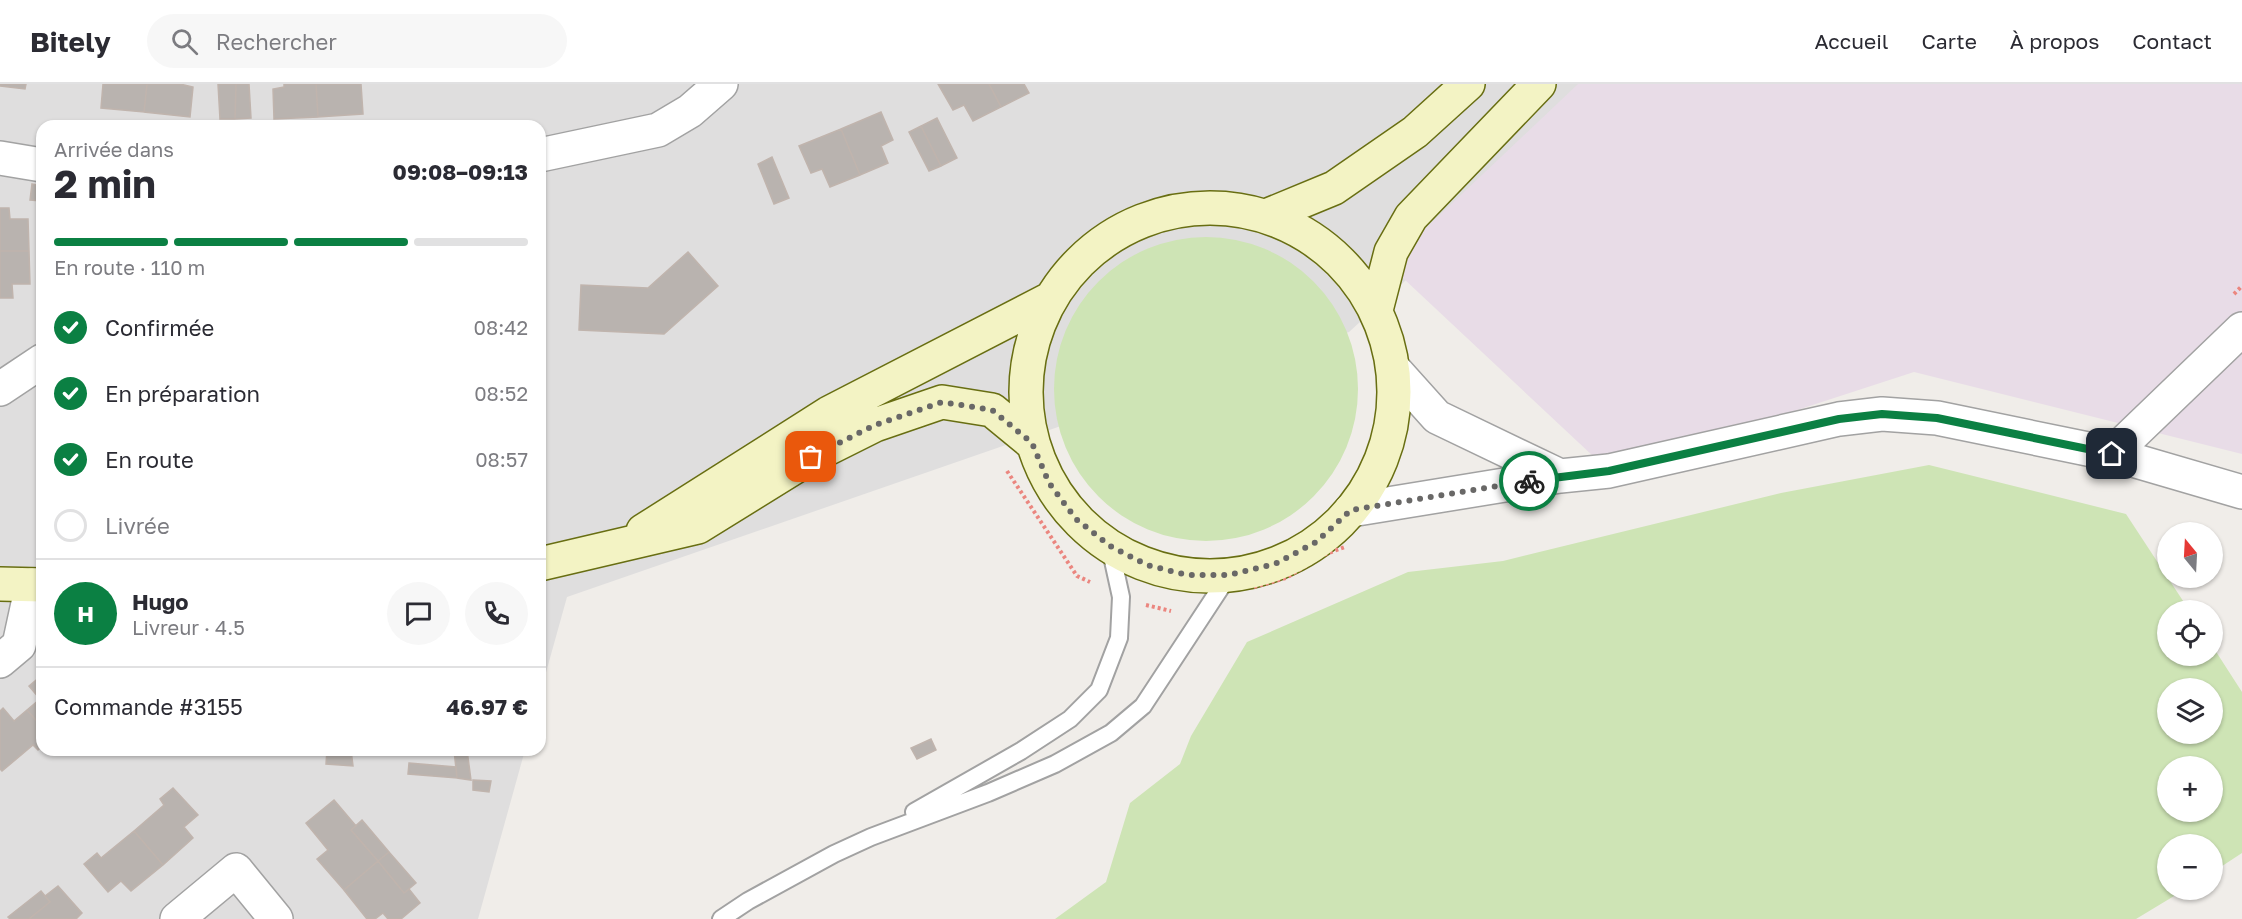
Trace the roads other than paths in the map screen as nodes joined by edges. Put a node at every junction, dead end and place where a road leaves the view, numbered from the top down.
1 (721, 84) edge
2 (1468, 84) edge
3 (1539, 84) edge
4 (546, 154) edge
5 (0, 158) edge
6 (36, 164) edge
7 (1266, 216) junction
8 (1050, 299) junction
9 (1376, 310) junction
10 (2242, 329) edge
11 (36, 366) edge
12 (1393, 368) junction
13 (0, 389) edge
14 (1032, 443) junction
15 (2112, 454) junction
16 (1560, 476) junction
17 (2242, 492) edge
18 (1351, 510) junction
19 (621, 545) junction
20 (1110, 546) junction
21 (546, 563) edge
22 (1229, 575) junction
23 (0, 584) edge
24 (36, 585) edge
25 (36, 588) edge
26 (0, 661) edge
27 (871, 837) junction
28 (177, 919) edge
29 (276, 919) edge
30 (721, 919) edge

1 - 4 street
2 - 7 main road
3 - 9 main road
5 - 6 street
7 - 8 main road
7 - 9 main road
8 - 14 main road
8 - 19 main road
9 - 12 main road
10 - 15 street
11 - 13 street
12 - 16 street
12 - 18 main road
14 - 19 main road
14 - 20 main road
15 - 16 street
15 - 17 street
16 - 18 street
18 - 22 main road
19 - 21 main road
20 - 22 main road
20 - 27 lane
22 - 27 lane
23 - 24 main road
25 - 26 street
27 - 30 lane
28 - 29 street

